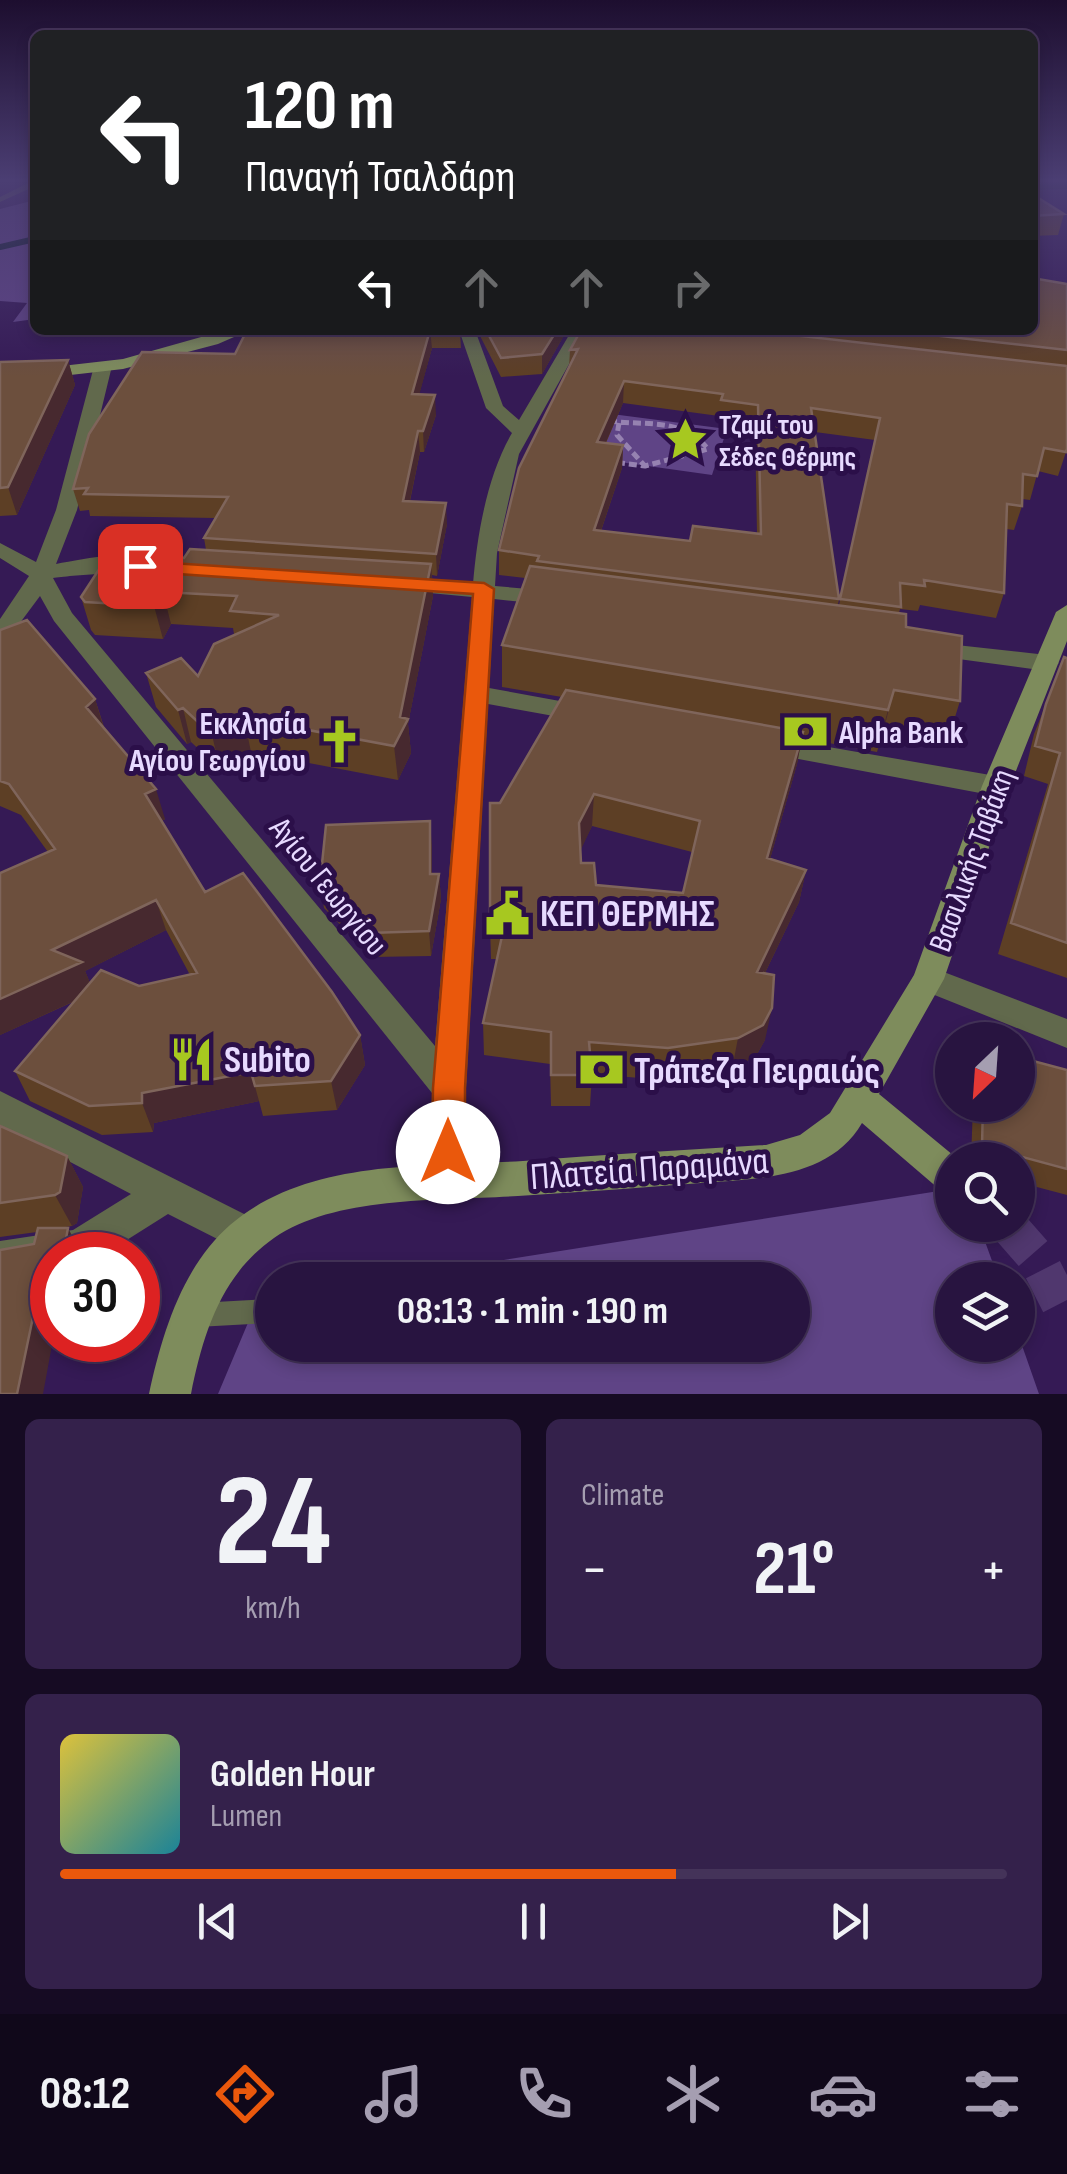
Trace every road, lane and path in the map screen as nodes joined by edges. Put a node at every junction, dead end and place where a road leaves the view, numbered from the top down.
1 (227, 335) edge
2 (469, 335) edge
3 (577, 335) edge
4 (102, 370) junction
5 (0, 378) edge
6 (598, 423) edge
7 (619, 423) junction
8 (520, 431) junction
9 (608, 461) edge
10 (645, 466) junction
11 (0, 549) edge
12 (159, 568) edge
13 (39, 574) junction
14 (369, 581) edge
15 (484, 589) junction
16 (580, 602) edge
17 (1067, 612) edge
18 (0, 634) edge
19 (908, 646) edge
20 (1057, 665) edge
21 (476, 694) junction
22 (611, 718) edge
23 (746, 742) edge
24 (996, 786) junction
25 (928, 979) junction
26 (1067, 1034) edge
27 (449, 1088) junction
28 (859, 1100) junction
29 (0, 1107) edge
30 (935, 1163) edge
31 (448, 1184) junction
32 (169, 1192) junction
33 (247, 1235) junction
34 (0, 1260) edge
35 (255, 1312) edge
36 (191, 1315) junction
37 (170, 1394) edge

1 - 4 main road
2 - 8 street
3 - 8 street
4 - 5 main road
4 - 13 street
6 - 7 path
7 - 10 path
7 - 10 path
8 - 15 street
9 - 10 path
11 - 13 street, Αγίου Γεωργίου
12 - 13 street
13 - 18 street
13 - 27 street, Αγίου Γεωργίου
14 - 15 street
15 - 16 street
15 - 21 street
17 - 20 main road, Βασιλικής Ταβάκη
19 - 20 street
20 - 24 main road, Βασιλικής Ταβάκη
21 - 22 street
21 - 27 street
23 - 24 street
24 - 25 main road, Βασιλικής Ταβάκη
25 - 26 street
25 - 28 main road, Βασιλικής Ταβάκη
27 - 31 street
28 - 30 main road
28 - 31 main road, Πλατεία Παραμάνα
29 - 32 street
31 - 33 main road, Πλατεία Παραμάνα
32 - 33 street
32 - 34 street
33 - 36 main road, Πλατεία Παραμάνα
35 - 36 lane
36 - 37 main road, Πλατεία Παραμάνα

